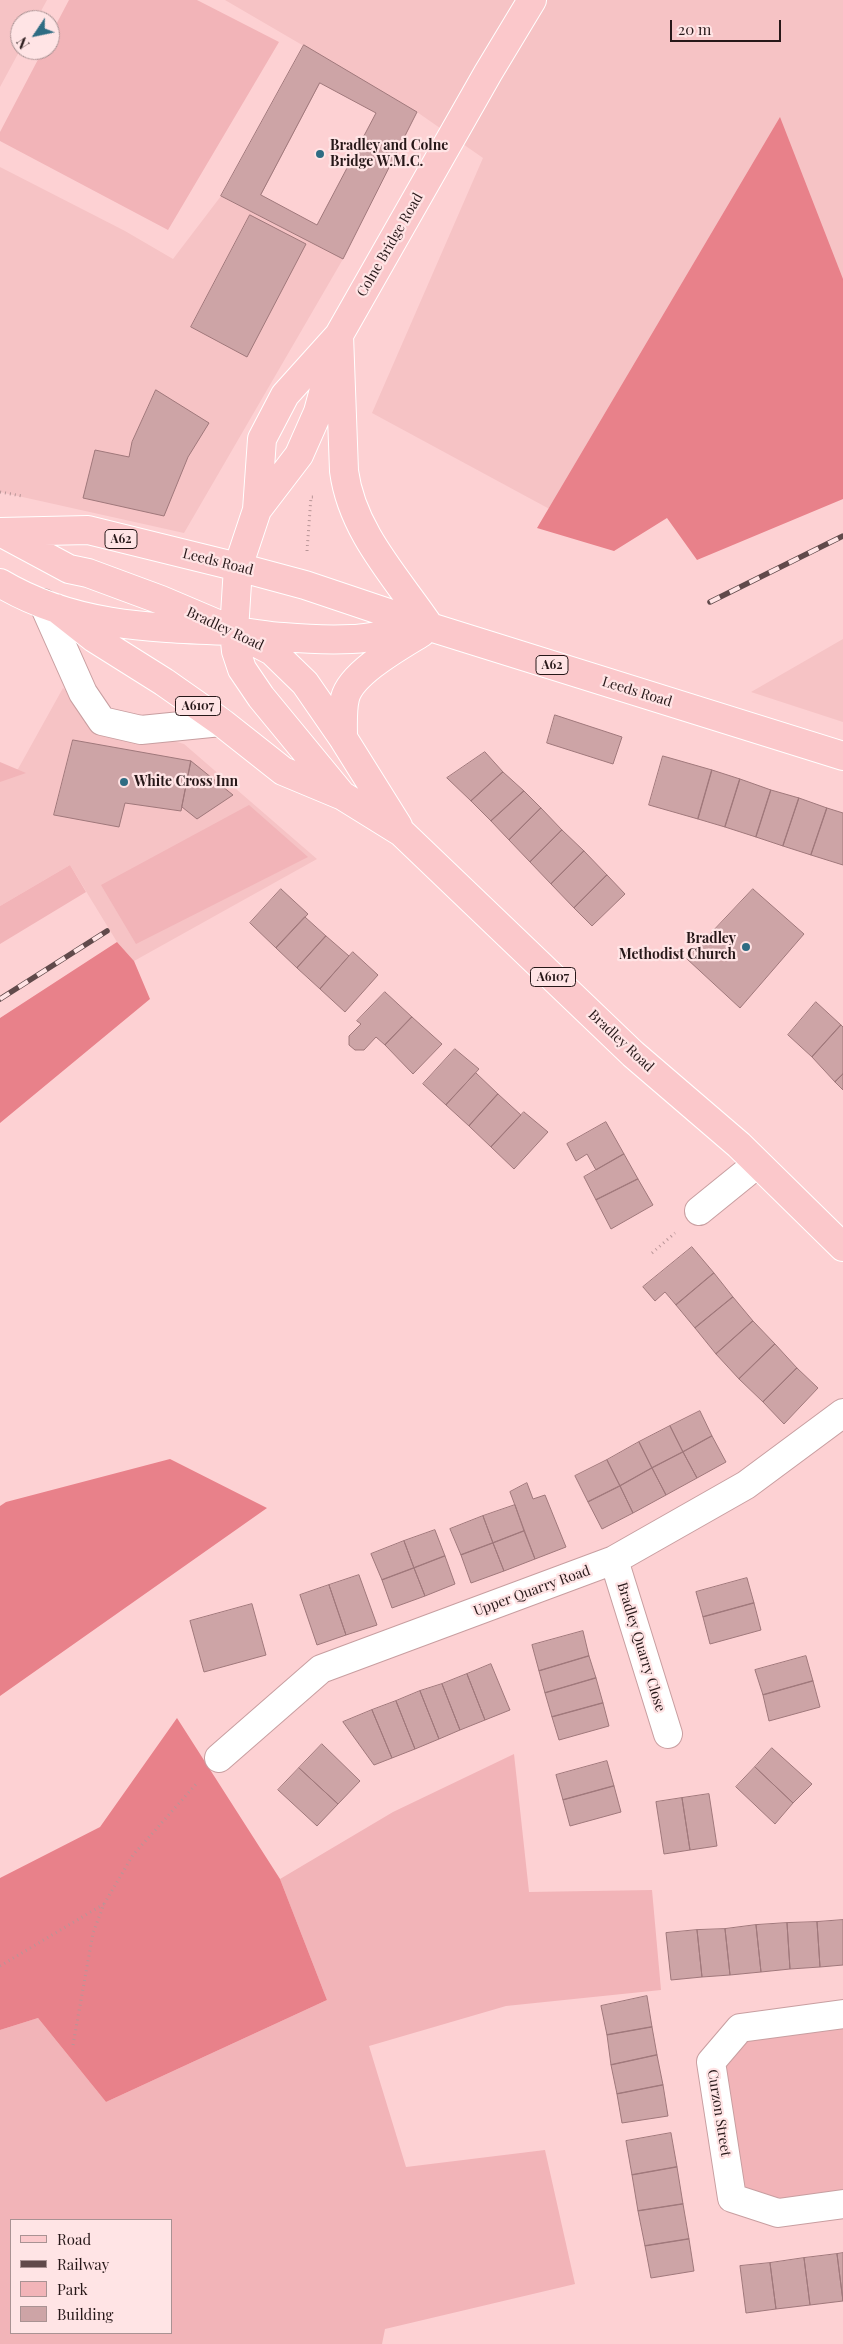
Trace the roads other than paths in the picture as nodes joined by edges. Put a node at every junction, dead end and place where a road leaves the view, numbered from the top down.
1 (532, 0) edge
2 (339, 335) junction
3 (256, 510) junction
4 (1, 532) edge
5 (238, 567) junction
6 (0, 583) edge
7 (50, 605) junction
8 (430, 627) junction
9 (234, 631) junction
10 (221, 722) junction
11 (343, 738) junction
12 (843, 756) edge
13 (343, 796) junction
14 (401, 832) junction
15 (757, 1164) junction
16 (699, 1211) dead end
17 (843, 1247) edge
18 (843, 1413) edge
19 (614, 1560) junction
20 (668, 1734) dead end
21 (219, 1758) road end
22 (843, 2014) edge
23 (843, 2204) edge

1 - 2 main road, Colne Bridge Road
2 - 3 main road, Colne Bridge Road
2 - 3 main road, Colne Bridge Road
2 - 8 main road
3 - 5 main road, Colne Bridge Road
4 - 5 main road, Leeds Road / A62
4 - 9 main road, Bradley Road / A6107
5 - 8 main road, Leeds Road / A62
5 - 9 main road, Colne Bridge Road
6 - 7 main road, Leeds Road / A62
7 - 9 main road, Leeds Road / A62
7 - 10 main road, Bradley Road / A6107
7 - 10 street
8 - 9 main road, Leeds Road / A62
8 - 11 main road
8 - 12 main road, Leeds Road / A62
9 - 11 main road, Bradley Road / A6107
9 - 13 main road, Colne Bridge Road
10 - 13 main road, Bradley Road / A6107
11 - 14 main road, Bradley Road / A6107
13 - 14 main road, Bradley Road / A6107
14 - 15 main road, Bradley Road / A6107
15 - 16 street
15 - 17 main road, Bradley Road / A6107
18 - 19 street, Upper Quarry Road
19 - 20 street, Bradley Quarry Close
19 - 21 street, Upper Quarry Road
22 - 23 street, Curzon Street

